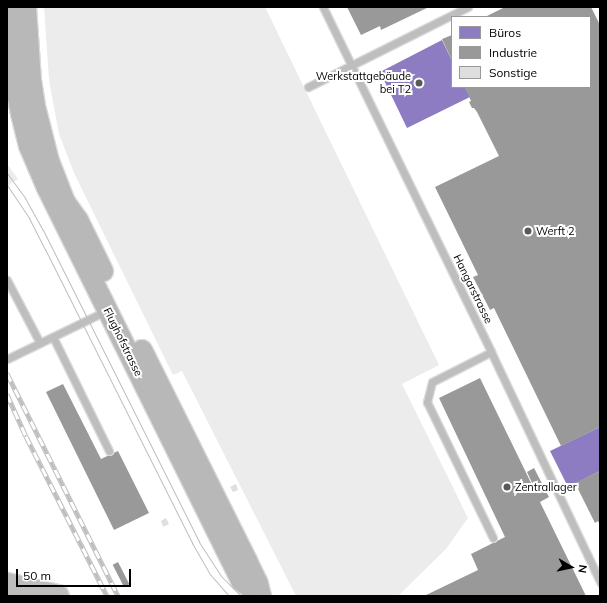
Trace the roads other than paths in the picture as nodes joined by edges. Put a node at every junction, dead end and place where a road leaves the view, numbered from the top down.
1 (8, 7) edge
2 (26, 7) edge
3 (323, 7) edge
4 (468, 7) edge
5 (351, 65) junction
6 (22, 78) junction
7 (308, 87) dead end
8 (7, 280) edge
9 (108, 309) junction
10 (53, 337) junction
11 (40, 343) junction
12 (492, 352) junction
13 (7, 359) edge
14 (109, 452) dead end
15 (493, 538) dead end
16 (600, 582) edge
17 (7, 584) edge
18 (58, 596) edge
19 (261, 596) edge

1 - 6 main road
2 - 6 main road
3 - 5 lane, Hangarstrasse
4 - 5 lane
5 - 7 lane
5 - 12 lane, Hangarstrasse
6 - 9 main road, Flughofstrasse
6 - 19 main road, Flughofstrasse
8 - 11 lane
9 - 10 lane
9 - 19 main road, Flughofstrasse
10 - 11 lane
10 - 14 lane
11 - 13 lane
12 - 15 lane
12 - 16 lane, Hangarstrasse
17 - 18 highway

